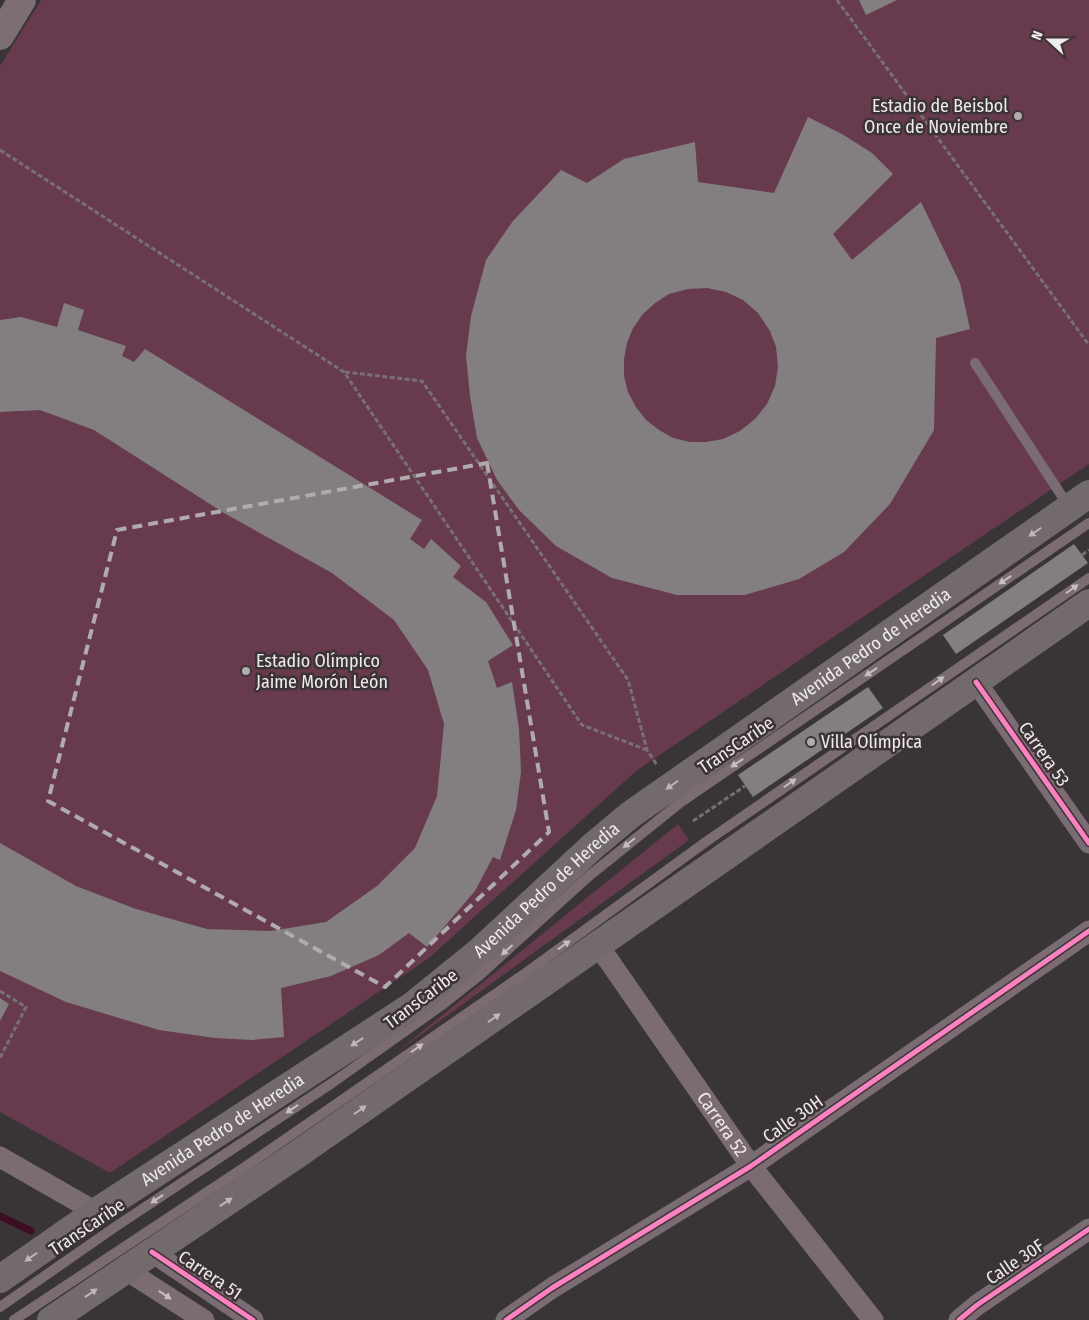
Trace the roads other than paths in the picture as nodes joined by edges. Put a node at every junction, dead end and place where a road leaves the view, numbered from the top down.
1 (22, 0) edge
2 (0, 36) edge
3 (975, 364) dead end
4 (1082, 508) edge
5 (1089, 578) edge
6 (1089, 603) edge
7 (976, 682) junction
8 (1089, 843) edge
9 (1089, 932) edge
10 (598, 945) junction
11 (0, 1157) edge
12 (751, 1166) junction
13 (96, 1212) junction
14 (1089, 1229) edge
15 (152, 1252) junction
16 (126, 1270) junction
17 (0, 1279) edge
18 (0, 1307) edge
19 (14, 1320) edge
20 (51, 1320) edge
21 (204, 1320) edge
22 (253, 1320) edge
23 (506, 1320) edge
24 (873, 1320) edge
25 (959, 1320) edge

1 - 2 street
3 - 4 lane
4 -> 13 highway, Avenida Pedro de Heredia
4 -> 18 lane, TransCaribe
19 -> 5 lane, TransCaribe
6 - 7 highway
7 - 8 street, Carrera 53
7 - 10 highway
9 - 12 street, Calle 30H
10 - 12 street, Carrera 52
15 -> 10 highway
11 - 13 street
12 - 23 street, Calle 30H
12 - 24 street, Carrera 52
13 -> 17 highway, Avenida Pedro de Heredia
14 - 25 street, Calle 30F
15 - 16 highway
15 - 22 street, Carrera 51
20 -> 16 highway
16 -> 21 street

